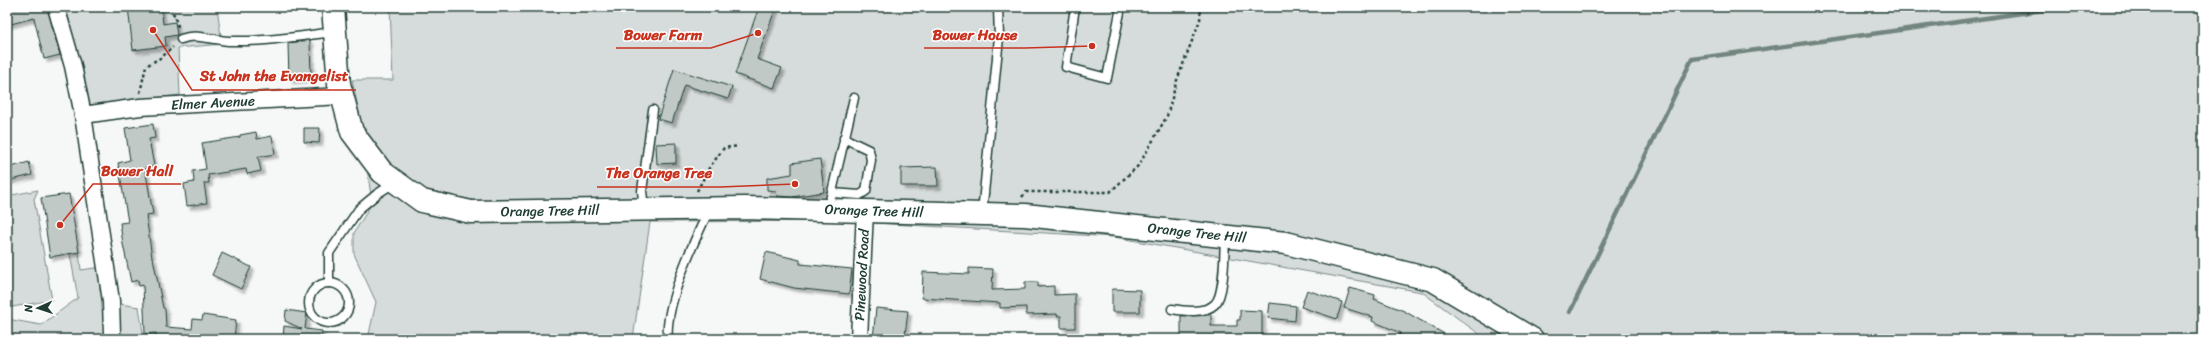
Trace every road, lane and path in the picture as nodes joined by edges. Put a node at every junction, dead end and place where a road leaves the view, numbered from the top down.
1 (56, 7) edge
2 (171, 7) edge
3 (333, 7) edge
4 (998, 7) edge
5 (1076, 7) edge
6 (1121, 7) edge
7 (1201, 7) edge
8 (335, 32) junction
9 (181, 39) junction
10 (343, 96) junction
11 (854, 98) dead end
12 (140, 108) junction
13 (653, 110) dead end
14 (83, 115) junction
15 (844, 138) junction
16 (739, 146) dead end
17 (396, 182) junction
18 (830, 201) junction
19 (703, 209) junction
20 (644, 210) junction
21 (865, 211) junction
22 (982, 215) junction
23 (1004, 215) junction
24 (1226, 236) junction
25 (329, 283) junction
26 (1172, 309) dead end
27 (112, 334) dead end
28 (668, 339) edge
29 (859, 339) edge
30 (1532, 339) edge

1 - 14 street
2 - 9 path
3 - 8 main road, Orange Tree Hill
4 - 22 lane
5 - 6 lane
7 - 23 path
8 - 9 lane
8 - 10 main road, Orange Tree Hill
9 - 12 path
10 - 12 street, Elmer Avenue
10 - 17 main road, Orange Tree Hill
11 - 15 lane
12 - 14 street, Elmer Avenue
13 - 20 lane
14 - 27 street
15 - 18 lane
15 - 18 lane
16 - 19 path
17 - 20 main road, Orange Tree Hill
17 - 25 lane
18 - 19 main road, Orange Tree Hill
18 - 21 main road, Orange Tree Hill
19 - 20 main road, Orange Tree Hill
19 - 28 lane
21 - 22 main road, Orange Tree Hill
21 - 29 street, Pinewood Road
22 - 23 main road, Orange Tree Hill
23 - 24 main road, Orange Tree Hill
24 - 26 lane
24 - 30 main road, Orange Tree Hill
25 - 25 lane

